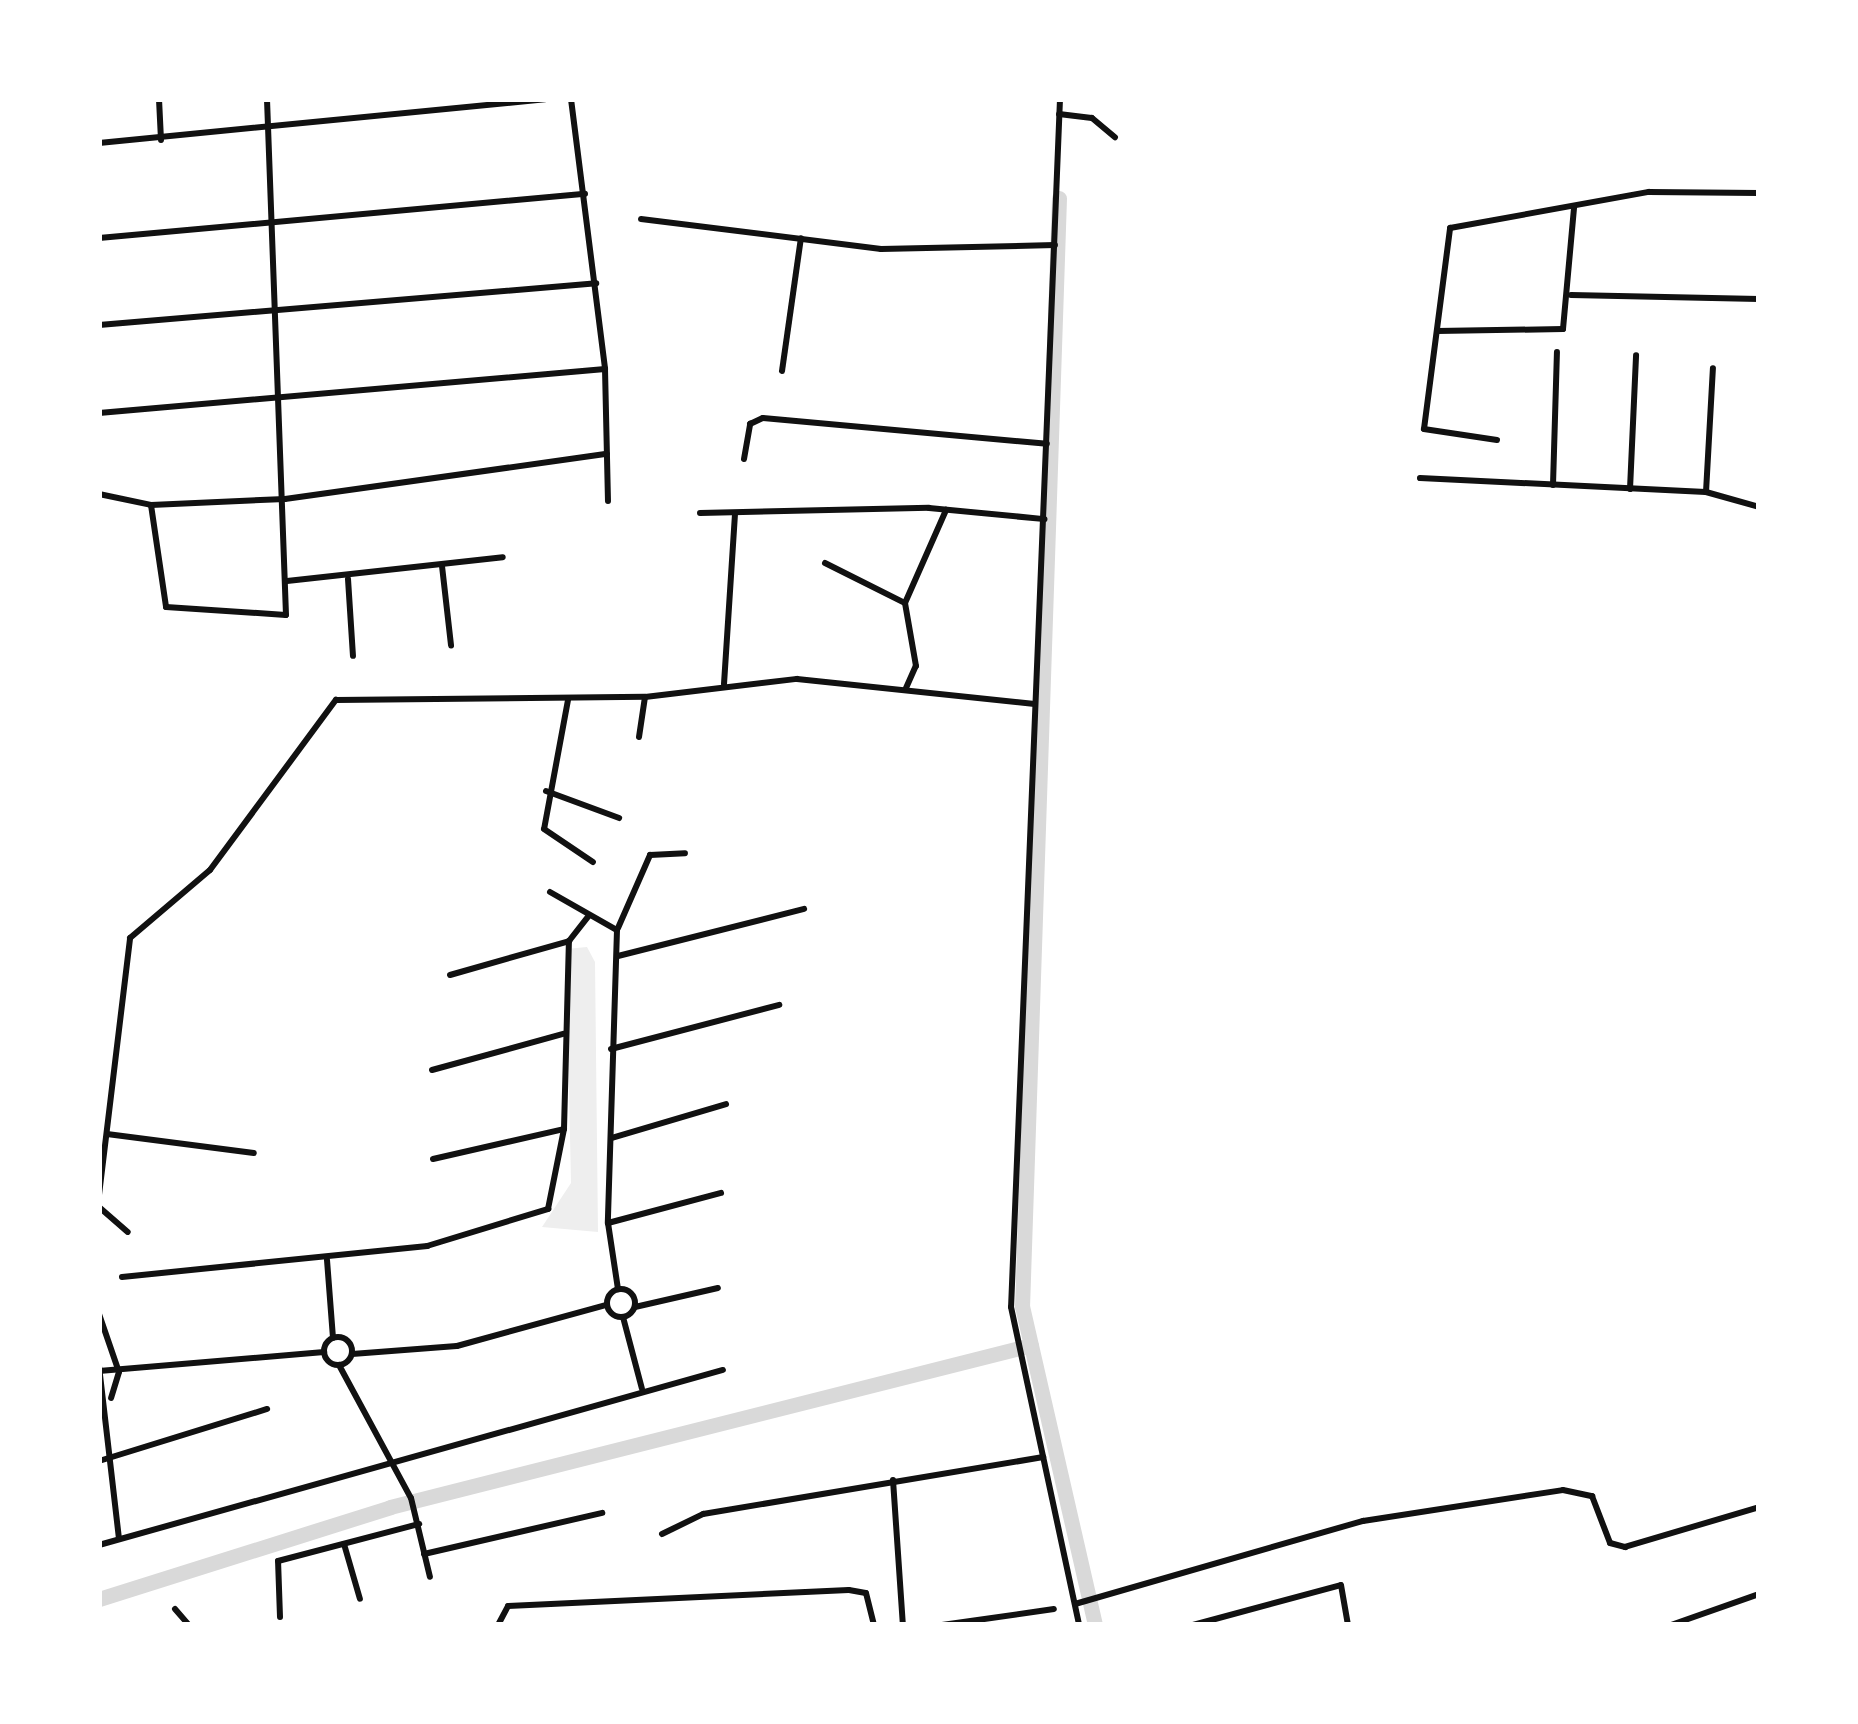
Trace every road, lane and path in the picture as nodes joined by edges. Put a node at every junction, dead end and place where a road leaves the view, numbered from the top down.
1 (159, 99) edge
2 (268, 99) edge
3 (545, 99) edge
4 (571, 99) edge
5 (1060, 99) edge
6 (1063, 114) junction
7 (269, 132) junction
8 (1115, 137) dead end
9 (161, 140) junction
10 (99, 143) edge
11 (585, 194) junction
12 (1759, 194) edge
13 (1574, 207) junction
14 (641, 219) dead end
15 (274, 230) junction
16 (99, 238) edge
17 (801, 238) junction
18 (1055, 245) junction
19 (596, 283) junction
20 (1570, 295) junction
21 (1759, 298) edge
22 (278, 315) junction
23 (99, 325) edge
24 (1437, 332) junction
25 (1557, 352) dead end
26 (1636, 355) dead end
27 (1713, 368) dead end
28 (605, 369) junction
29 (782, 371) dead end
30 (282, 404) junction
31 (99, 413) edge
32 (1497, 440) dead end
33 (1047, 444) junction
34 (608, 454) junction
35 (744, 459) dead end
36 (1420, 478) dead end
37 (1553, 485) junction
38 (1630, 489) junction
39 (1706, 492) junction
40 (99, 494) edge
41 (285, 499) junction
42 (608, 501) dead end
43 (151, 505) junction
44 (1759, 508) edge
45 (946, 510) junction
46 (700, 514) dead end
47 (735, 514) junction
48 (1045, 519) junction
49 (503, 557) dead end
50 (826, 563) dead end
51 (442, 566) junction
52 (348, 579) junction
53 (287, 581) junction
54 (905, 603) junction
55 (451, 645) dead end
56 (352, 656) dead end
57 (724, 685) junction
58 (906, 688) junction
59 (645, 697) junction
60 (568, 700) junction
61 (1036, 704) junction
62 (639, 737) dead end
63 (546, 791) junction
64 (619, 818) dead end
65 (685, 853) dead end
66 (593, 862) dead end
67 (550, 892) dead end
68 (804, 910) dead end
69 (588, 917) junction
70 (617, 930) junction
71 (568, 941) junction
72 (617, 956) junction
73 (450, 975) dead end
74 (779, 1005) dead end
75 (563, 1034) junction
76 (611, 1049) junction
77 (432, 1070) dead end
78 (726, 1104) dead end
79 (564, 1129) junction
80 (107, 1134) junction
81 (613, 1138) junction
82 (254, 1153) dead end
83 (433, 1160) dead end
84 (721, 1193) dead end
85 (99, 1195) edge
86 (99, 1207) edge
87 (608, 1223) junction
88 (128, 1232) dead end
89 (327, 1260) junction
90 (122, 1277) dead end
91 (718, 1288) dead end
92 (618, 1289) junction
93 (607, 1305) junction
94 (634, 1306) junction
95 (99, 1314) edge
96 (623, 1317) junction
97 (333, 1338) junction
98 (324, 1352) junction
99 (352, 1354) junction
100 (339, 1366) junction
101 (100, 1369) edge
102 (723, 1370) dead end
103 (119, 1372) junction
104 (643, 1390) junction
105 (110, 1402) junction
106 (267, 1409) dead end
107 (116, 1456) junction
108 (1043, 1457) junction
109 (99, 1461) edge
110 (389, 1462) junction
111 (893, 1480) junction
112 (1759, 1507) edge
113 (602, 1513) dead end
114 (419, 1524) junction
115 (662, 1534) dead end
116 (118, 1539) junction
117 (344, 1544) junction
118 (99, 1545) edge
119 (424, 1554) junction
120 (430, 1577) dead end
121 (1759, 1594) edge
122 (360, 1598) dead end
123 (1077, 1603) junction
124 (175, 1609) dead end
125 (1054, 1609) dead end
126 (280, 1617) dead end
127 (189, 1625) edge
128 (497, 1625) edge
129 (874, 1625) edge
130 (903, 1625) edge
131 (942, 1625) edge
132 (1079, 1625) edge
133 (1192, 1625) edge
134 (1348, 1625) edge
135 (1671, 1625) edge

1 - 9 street
2 - 7 street
3 - 7 street
4 - 11 street
5 - 6 street
6 - 8 street
6 - 18 street
7 - 9 street
7 - 15 street
9 - 10 street
11 - 15 street
11 - 19 street
12 - 13 street
13 - 20 street
13 - 24 street
14 - 17 street
15 - 16 street
15 - 22 street
17 - 18 street
17 - 29 street
18 - 33 street
19 - 22 street
19 - 28 street
20 - 21 street
20 - 24 street
22 - 23 street
22 - 30 street
24 - 32 street
25 - 37 street
26 - 38 street
27 - 39 street
28 - 30 street
28 - 34 street
30 - 31 street
30 - 41 street
33 - 35 street
33 - 48 street
34 - 41 street
34 - 42 street
36 - 37 street
37 - 38 street
38 - 39 street
39 - 44 street
40 - 43 street
41 - 43 street
41 - 53 street
43 - 53 street
45 - 47 street
45 - 48 street
45 - 54 street
46 - 47 street
47 - 57 street
48 - 61 street
49 - 51 street
50 - 54 street
51 - 52 street
51 - 55 street
52 - 53 street
52 - 56 street
54 - 58 street
57 - 58 street
57 - 59 street
58 - 61 street
59 - 60 street
59 - 62 street
60 - 63 street
60 - 80 street
61 - 108 street
63 - 64 street
63 - 66 street
65 - 70 street
67 - 69 street
68 - 72 street
69 - 70 street
69 - 71 street
70 - 72 street
71 - 73 street
71 - 75 street
72 - 76 street
74 - 76 street
75 - 77 street
75 - 79 street
76 - 81 street
78 - 81 street
79 - 83 street
79 - 89 street
80 - 82 street
80 - 85 street
81 - 87 street
84 - 87 street
86 - 88 street
87 - 92 street
89 - 90 street
89 - 97 street
91 - 94 street
92 - 93 street
92 - 94 street
93 - 96 street
93 - 99 street
94 - 96 street
95 - 103 street
96 - 104 street
97 - 98 street
97 - 99 street
98 - 100 street
98 - 103 street
99 - 100 street
100 - 110 street
101 - 103 street
101 - 105 street
102 - 104 street
103 - 105 street
104 - 110 street
105 - 107 street
106 - 107 street
107 - 109 street
107 - 116 street
108 - 111 street
108 - 123 street
110 - 114 street
110 - 116 street
111 - 115 street
111 - 130 street
112 - 123 street
113 - 119 street
114 - 117 street
114 - 119 street
116 - 118 street
117 - 122 street
117 - 126 street
119 - 120 street
121 - 135 street
123 - 132 street
124 - 127 street
125 - 131 street
128 - 129 street
133 - 134 street

